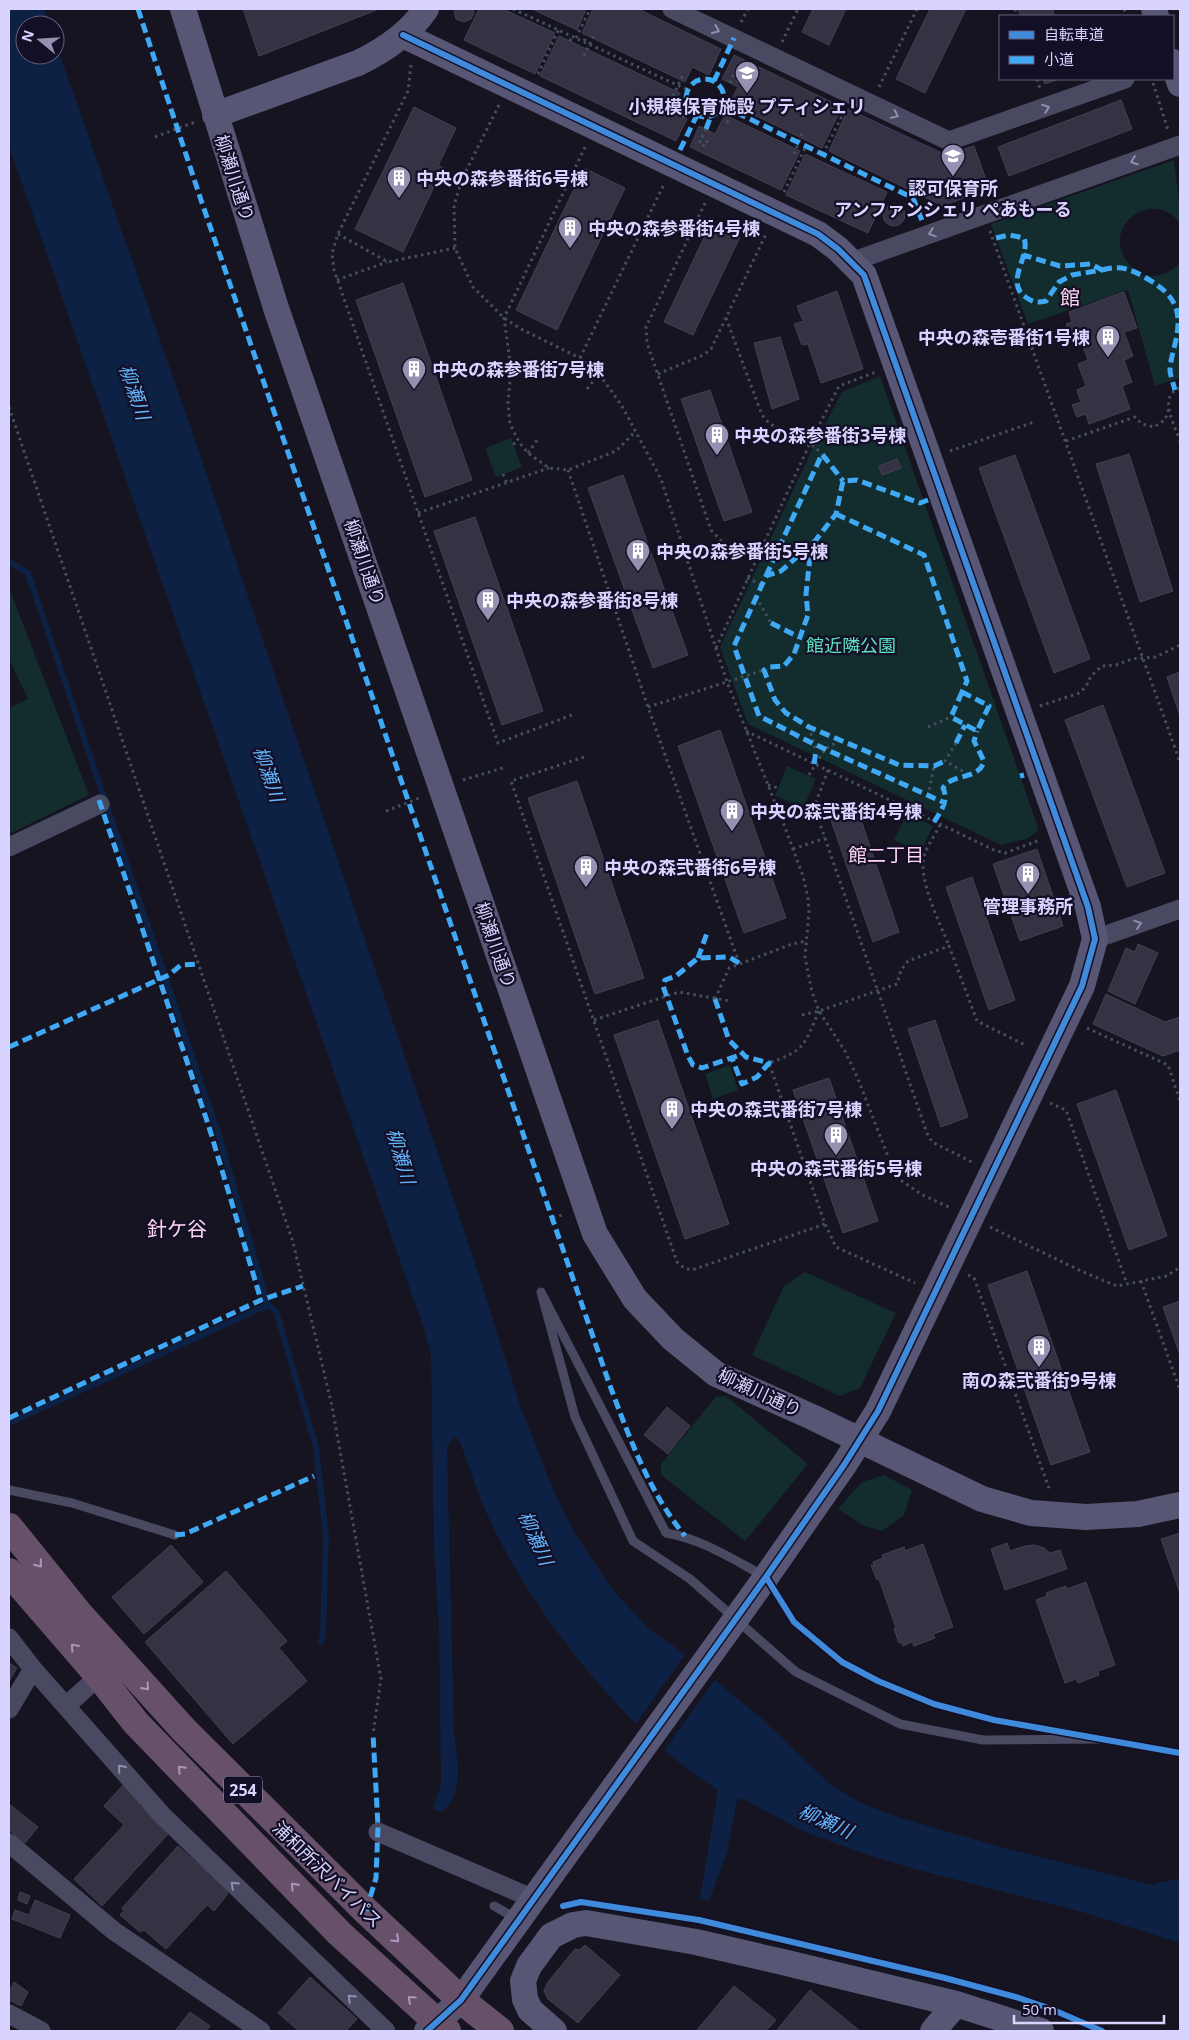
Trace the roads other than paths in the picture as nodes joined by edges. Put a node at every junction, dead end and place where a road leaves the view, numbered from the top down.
1 (183, 9) edge
2 (426, 9) edge
3 (672, 9) edge
4 (403, 35) junction
5 (1174, 65) edge
6 (1122, 80) edge
7 (1180, 84) edge
8 (209, 117) junction
9 (1175, 140) edge
10 (851, 262) junction
11 (100, 804) dead end
12 (9, 847) edge
13 (1180, 909) edge
14 (1095, 938) junction
15 (860, 1440) junction
16 (9, 1490) edge
17 (1180, 1505) edge
18 (9, 1527) edge
19 (175, 1535) dead end
20 (9, 1572) edge
21 (766, 1577) junction
22 (9, 1638) edge
23 (33, 1669) junction
24 (99, 1676) junction
25 (66, 1706) junction
26 (9, 1709) edge
27 (1098, 1739) dead end
28 (378, 1832) dead end
29 (9, 1843) edge
30 (534, 1900) junction
31 (494, 1906) dead end
32 (462, 2000) junction
33 (956, 2004) junction
34 (9, 2014) edge
35 (437, 2028) edge
36 (41, 2031) edge
37 (261, 2031) edge
38 (386, 2031) edge
39 (500, 2031) edge
40 (554, 2031) edge
41 (934, 2031) edge
42 (1041, 2031) edge

1 - 8 street, 柳瀬川通り
2 - 4 street
3 -> 6 street
4 - 8 street
4 - 10 street
5 - 7 street
8 - 15 street, 柳瀬川通り
9 -> 10 street
10 - 14 street
11 - 12 street
14 -> 13 street
14 - 15 street
15 - 17 street, 柳瀬川通り
15 - 21 street
16 - 19 lane
18 -> 32 highway, 浦和所沢バイパス / 254
24 -> 20 highway, 浦和所沢バイパス / 254
21 - 27 lane
21 - 30 street, bridge
22 - 23 street
23 - 25 street
23 - 26 street
24 - 25 street
35 -> 24 highway, 浦和所沢バイパス / 254
38 -> 25 street
28 - 30 street
29 - 37 street
30 - 31 lane
30 - 32 street
32 - 35 street
32 - 39 highway, 浦和所沢バイパス / 254
33 - 40 street
33 - 41 street
33 - 42 street
34 - 36 street

